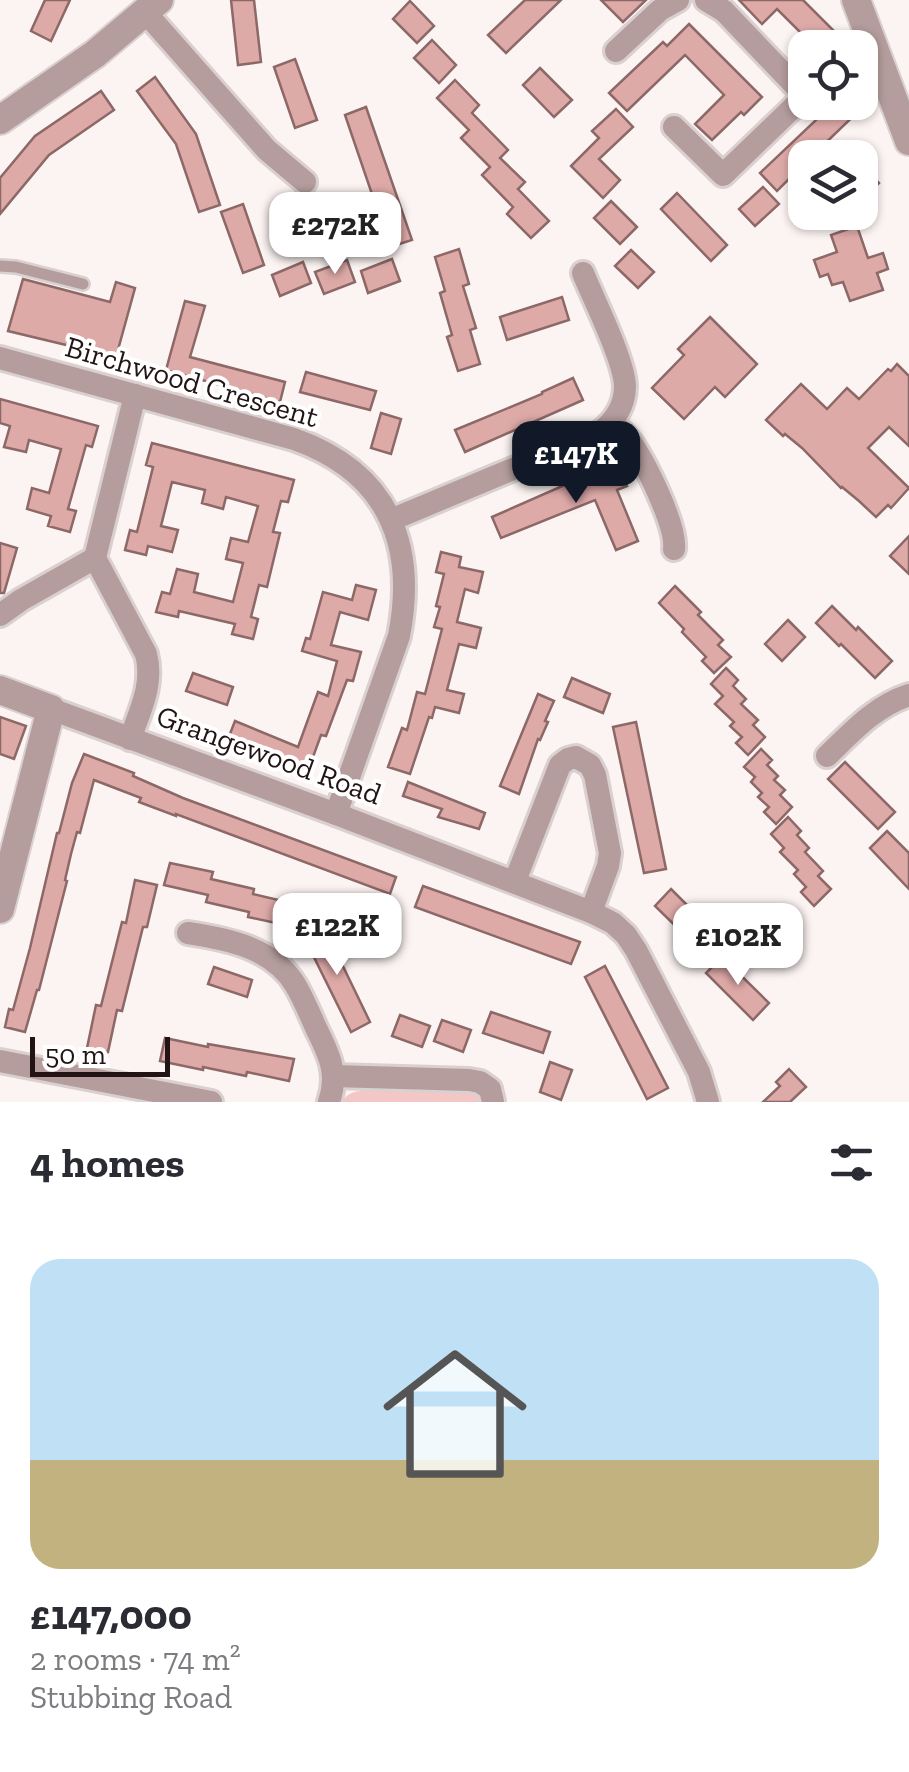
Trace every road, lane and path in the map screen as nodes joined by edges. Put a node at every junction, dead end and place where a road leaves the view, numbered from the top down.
1 (678, 0) edge
2 (706, 0) edge
3 (856, 0) edge
4 (153, 6) edge
5 (862, 30) edge
6 (616, 51) dead end
7 (878, 77) edge
8 (788, 78) edge
9 (788, 112) edge
10 (0, 120) edge
11 (674, 127) dead end
12 (909, 142) edge
13 (304, 182) dead end
14 (0, 266) edge
15 (583, 273) dead end
16 (83, 284) dead end
17 (0, 358) edge
18 (135, 395) junction
19 (612, 423) junction
20 (391, 520) junction
21 (674, 549) dead end
22 (94, 558) junction
23 (0, 615) edge
24 (0, 690) edge
25 (909, 696) edge
26 (51, 709) junction
27 (130, 739) junction
28 (827, 756) dead end
29 (336, 814) junction
30 (515, 881) junction
31 (0, 910) edge
32 (591, 912) junction
33 (188, 933) dead end
34 (0, 1062) edge
35 (334, 1076) junction
36 (211, 1102) edge
37 (328, 1102) edge
38 (493, 1102) edge
39 (708, 1102) edge

1 - 6 street
2 - 8 street
3 - 5 street
4 - 10 street
4 - 13 street
7 - 12 street
9 - 11 street
14 - 16 lane
15 - 19 street
17 - 18 street, Birchwood Crescent
18 - 20 street, Birchwood Crescent
18 - 22 street
19 - 20 street
19 - 21 street
20 - 29 street, Birchwood Crescent
22 - 23 street
22 - 27 street
24 - 26 street, Grangewood Road
25 - 28 street
26 - 27 street, Grangewood Road
26 - 31 street
27 - 29 street, Grangewood Road
29 - 30 street, Grangewood Road
30 - 32 street, Grangewood Road
30 - 32 street
32 - 39 street, Grangewood Road
33 - 35 street
34 - 36 street
35 - 37 street
35 - 38 street

